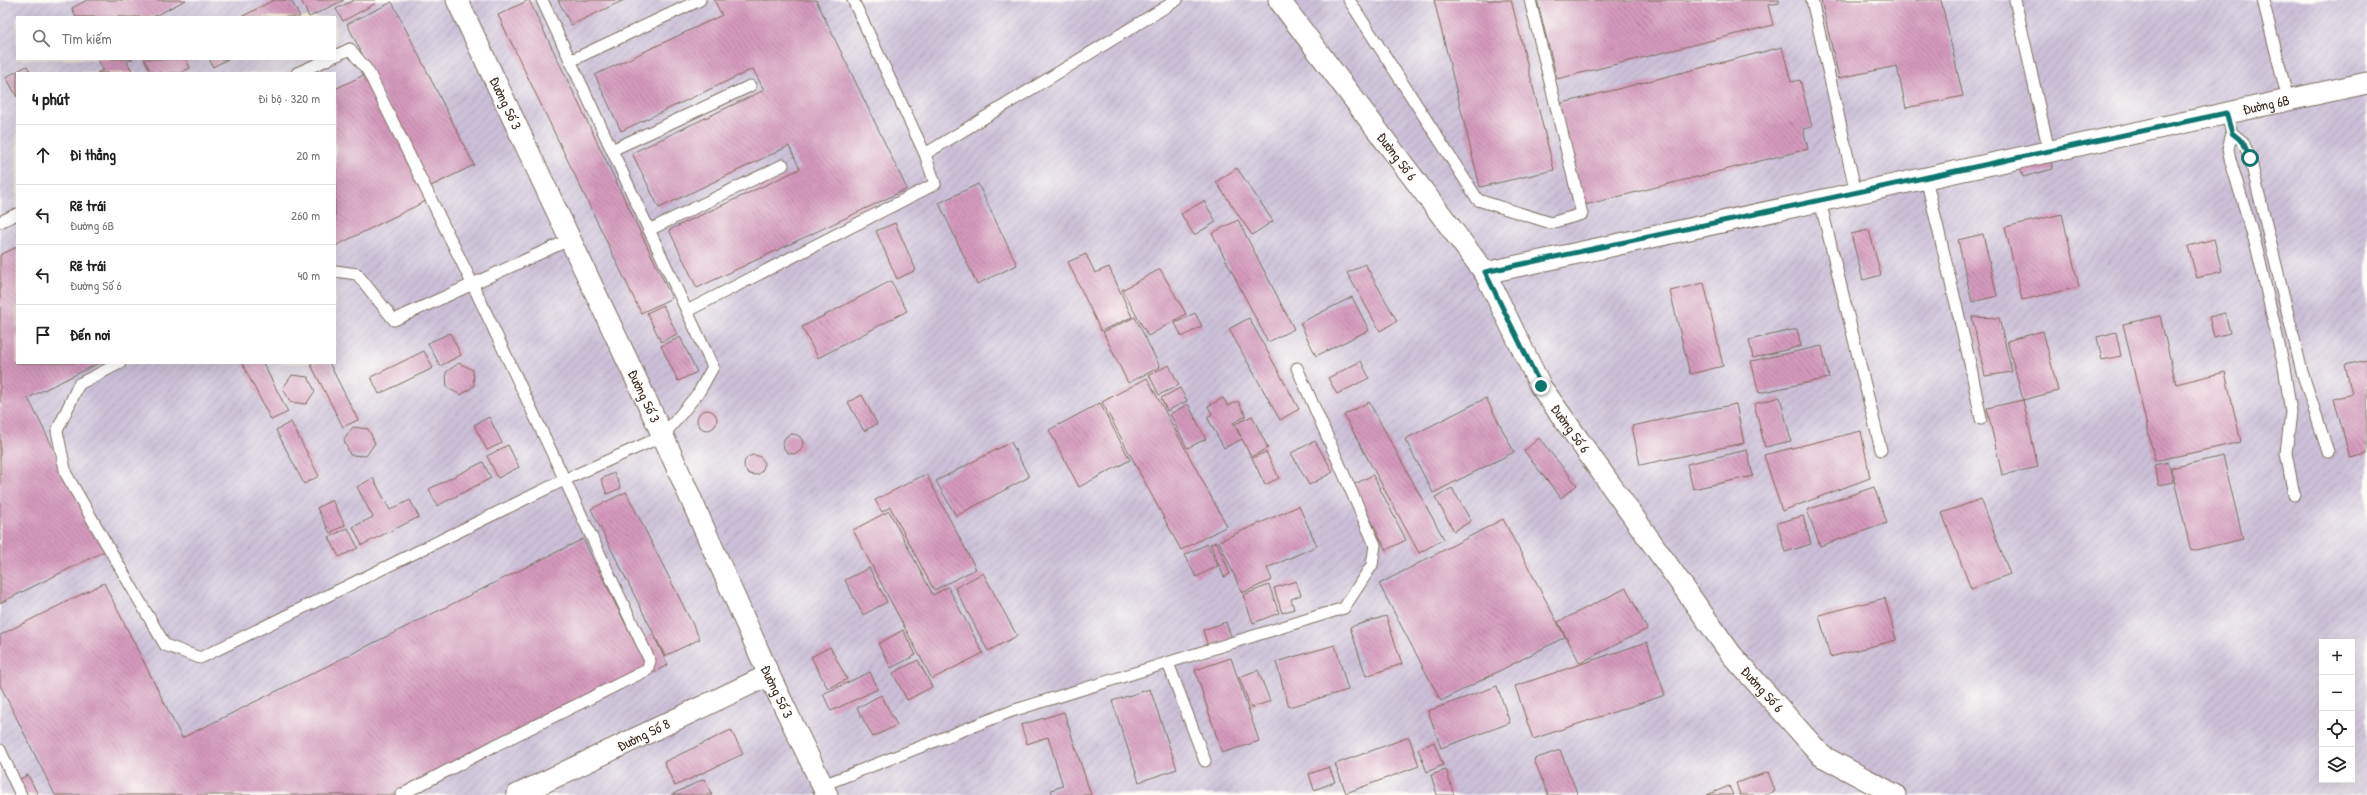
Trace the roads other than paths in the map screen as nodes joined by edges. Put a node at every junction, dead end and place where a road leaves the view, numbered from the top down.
1 (456, 0) edge
2 (542, 0) edge
3 (700, 0) edge
4 (853, 0) edge
5 (1177, 0) edge
6 (1279, 0) edge
7 (1530, 0) edge
8 (1812, 0) edge
9 (2015, 0) edge
10 (2263, 0) edge
11 (1354, 1) edge
12 (336, 56) edge
13 (327, 60) edge
14 (570, 61) junction
15 (299, 72) edge
16 (2367, 83) edge
17 (750, 86) dead end
18 (2288, 100) junction
19 (2226, 113) junction
20 (2232, 133) junction
21 (612, 150) junction
22 (2049, 151) junction
23 (925, 154) junction
24 (783, 165) dead end
25 (1926, 178) junction
26 (1856, 193) junction
27 (1820, 201) junction
28 (16, 214) edge
29 (0, 222) edge
30 (649, 230) junction
31 (571, 239) junction
32 (336, 271) edge
33 (1485, 272) junction
34 (472, 283) junction
35 (687, 311) junction
36 (118, 364) edge
37 (1297, 368) dead end
38 (1981, 419) dead end
39 (663, 436) junction
40 (1881, 450) dead end
41 (2328, 452) dead end
42 (564, 480) junction
43 (2294, 494) dead end
44 (1168, 663) junction
45 (769, 675) junction
46 (0, 750) edge
47 (1205, 761) dead end
48 (825, 790) edge
49 (21, 795) edge
50 (401, 795) edge
51 (517, 795) edge
52 (1895, 795) edge

1 - 31 street, Đường Số 3
2 - 14 lane
3 - 14 lane
4 - 23 lane
5 - 23 lane
6 - 33 street, Đường Số 6
7 - 11 lane
8 - 26 lane
9 - 22 lane
10 - 18 lane
12 - 34 lane
13 - 15 lane
14 - 21 lane
16 - 18 street, Đường 6B
17 - 21 lane
18 - 19 street, Đường 6B
19 - 20 lane
19 - 22 street, Đường 6B
20 - 41 lane
20 - 43 lane
21 - 30 lane
22 - 25 street, Đường 6B
23 - 35 lane
24 - 30 lane
25 - 26 street, Đường 6B
25 - 38 lane
26 - 27 street, Đường 6B
27 - 33 street, Đường 6B
27 - 40 lane
28 - 29 lane
30 - 35 lane
31 - 34 lane
31 - 39 street, Đường Số 3
32 - 34 lane
33 - 52 street, Đường Số 6
34 - 42 lane
35 - 39 lane
36 - 42 lane
37 - 44 lane
39 - 42 lane
39 - 45 street, Đường Số 3
42 - 50 lane
44 - 47 lane
44 - 48 lane
45 - 48 street, Đường Số 3
45 - 51 street, Đường Số 8
46 - 49 lane

